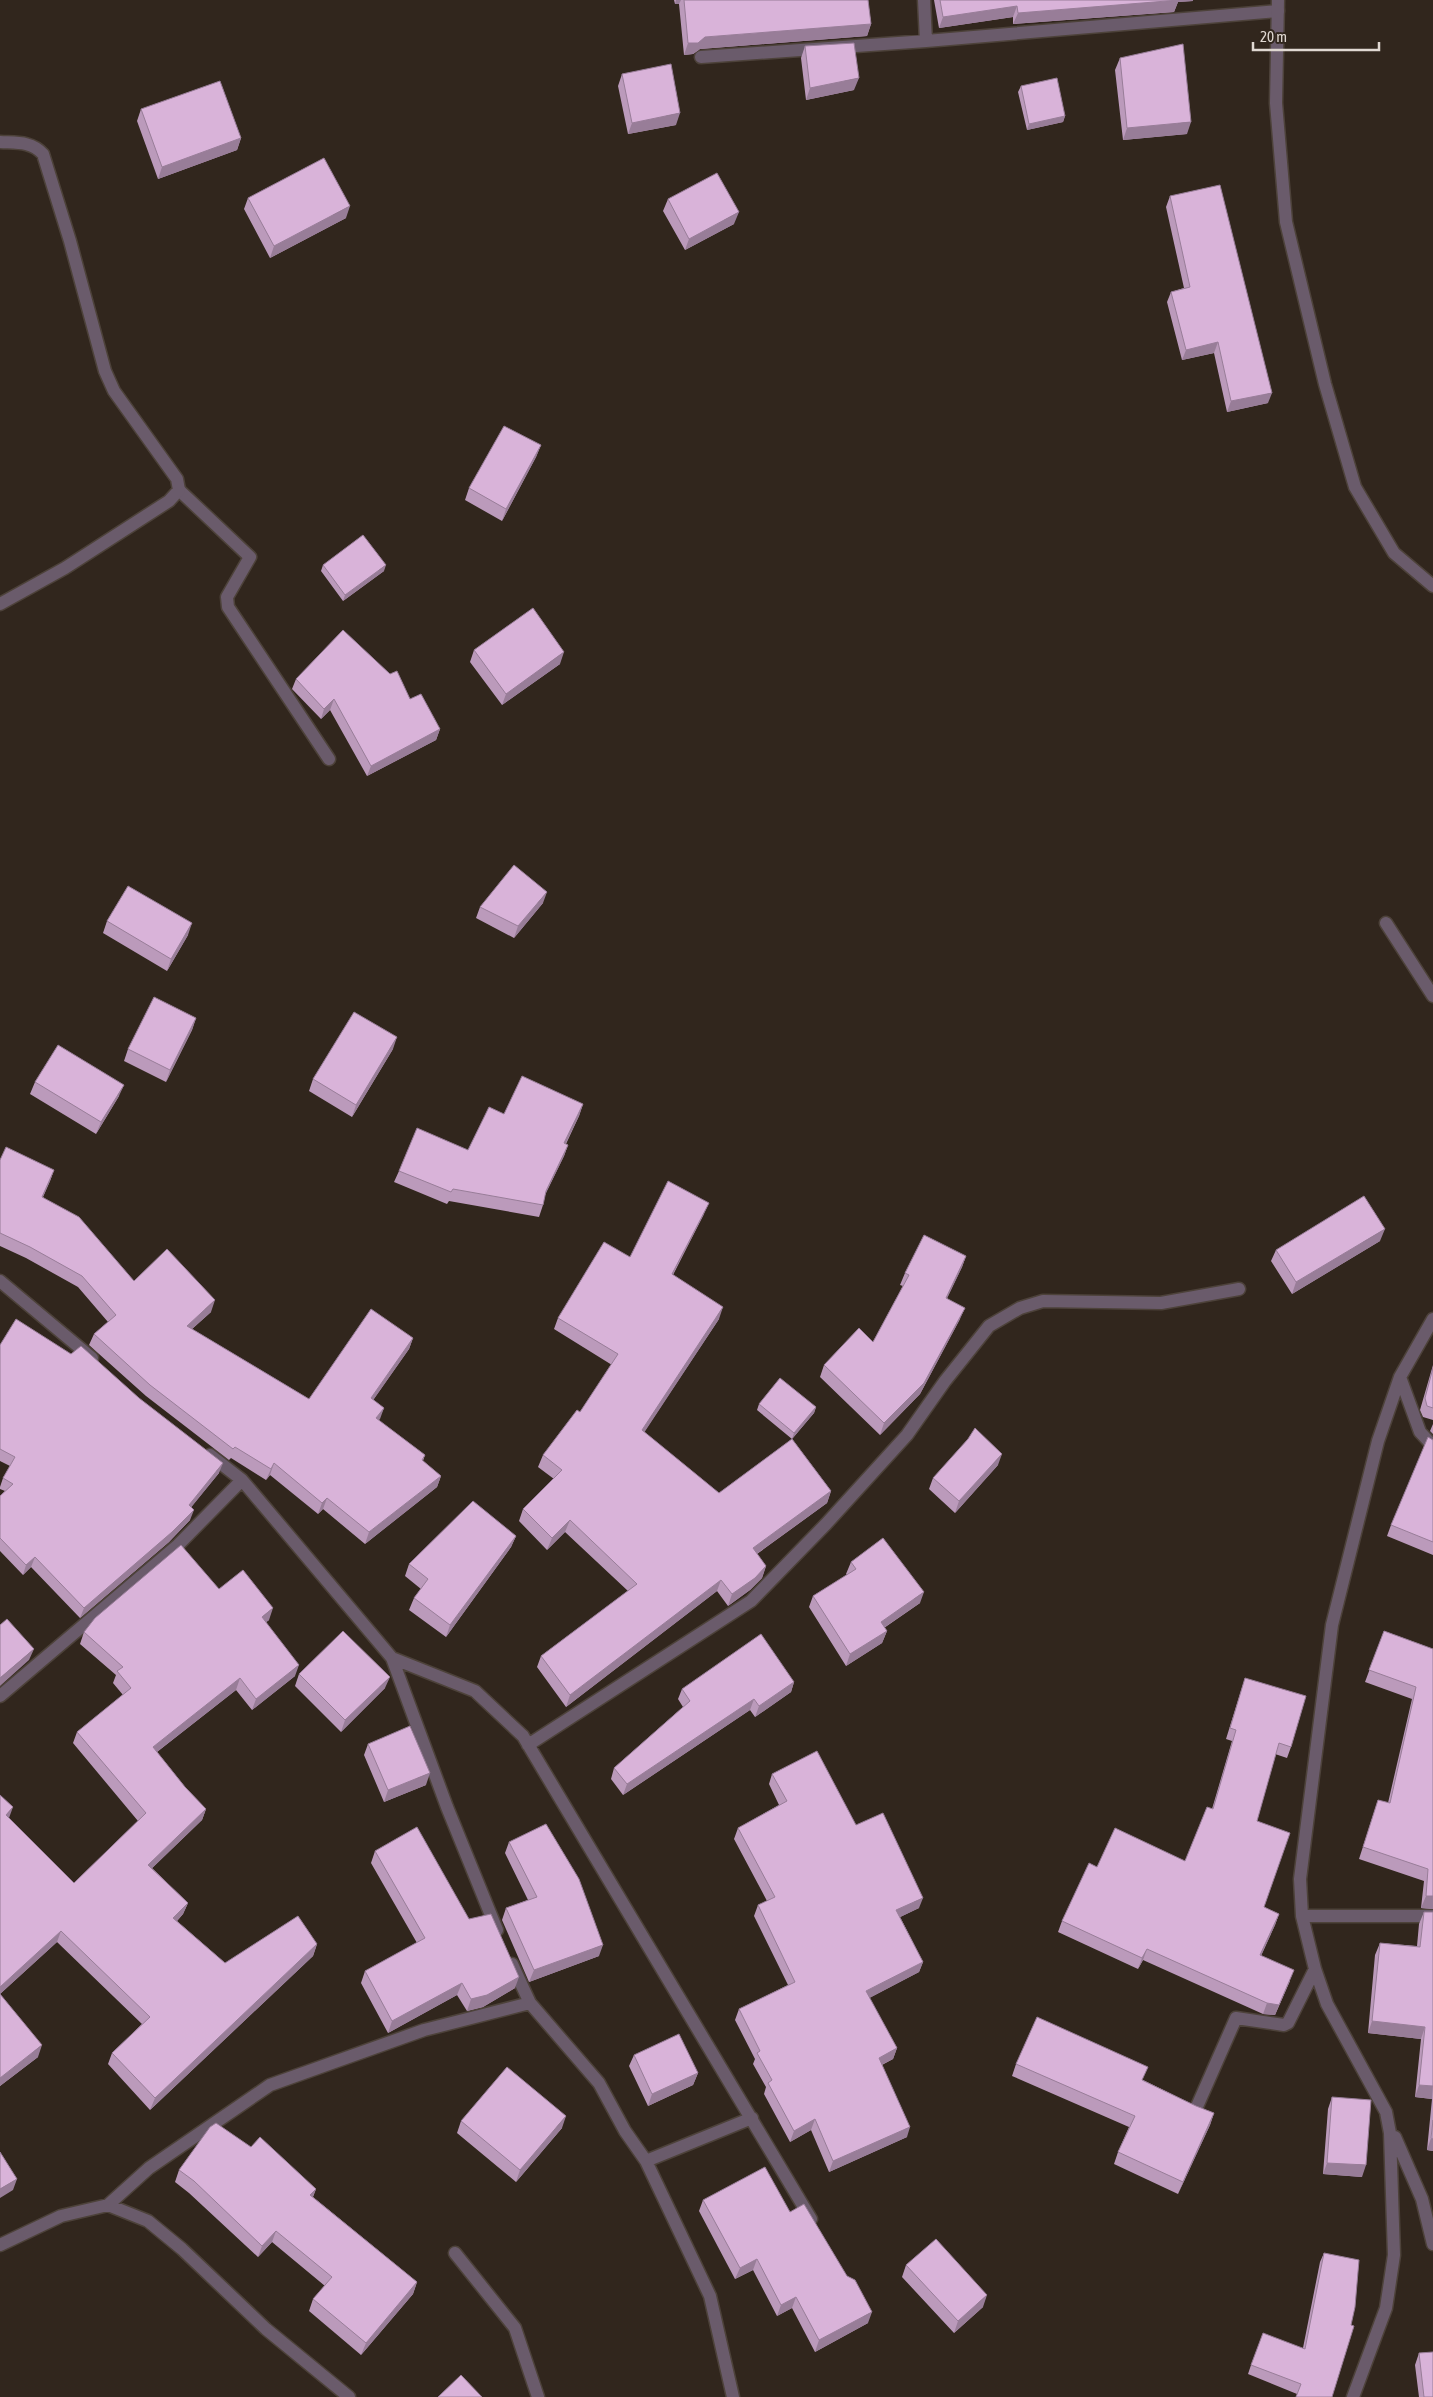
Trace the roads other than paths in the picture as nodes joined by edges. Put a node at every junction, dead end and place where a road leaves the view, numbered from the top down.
1 (924, 0) edge
2 (1278, 5) edge
3 (926, 41) junction
4 (701, 57) edge
5 (0, 142) edge
6 (179, 490) junction
7 (1433, 586) edge
8 (0, 604) edge
9 (329, 759) dead end
10 (1386, 923) dead end
11 (1433, 996) edge
12 (0, 1281) edge
13 (1239, 1289) dead end
14 (1433, 1319) edge
15 (98, 1364) edge
16 (1400, 1377) junction
17 (1433, 1446) edge
18 (203, 1450) edge
19 (242, 1480) junction
20 (392, 1658) junction
21 (0, 1696) edge
22 (528, 1745) junction
23 (1302, 1916) junction
24 (1433, 1916) edge
25 (1315, 1969) junction
26 (530, 2003) junction
27 (1195, 2111) edge
28 (1386, 2112) junction
29 (752, 2118) junction
30 (646, 2160) junction
31 (108, 2205) junction
32 (816, 2226) edge
33 (1433, 2244) edge
34 (0, 2245) edge
35 (455, 2253) dead end
36 (349, 2397) edge
37 (538, 2397) edge
38 (733, 2397) edge
39 (1353, 2397) edge

1 - 3 street
2 - 3 street
2 - 7 street
3 - 4 street
5 - 6 street
6 - 8 street
6 - 9 street
10 - 11 street
12 - 15 street
13 - 22 street
14 - 16 street
16 - 17 street
16 - 23 street
18 - 19 street
19 - 20 street
19 - 21 street
20 - 22 street
20 - 26 street
22 - 29 street
23 - 24 street
23 - 25 street
25 - 27 street
25 - 28 street
26 - 30 street
26 - 31 street
28 - 33 street
28 - 39 street
29 - 30 street
29 - 32 street
30 - 38 street
31 - 34 street
31 - 36 street
35 - 37 street

